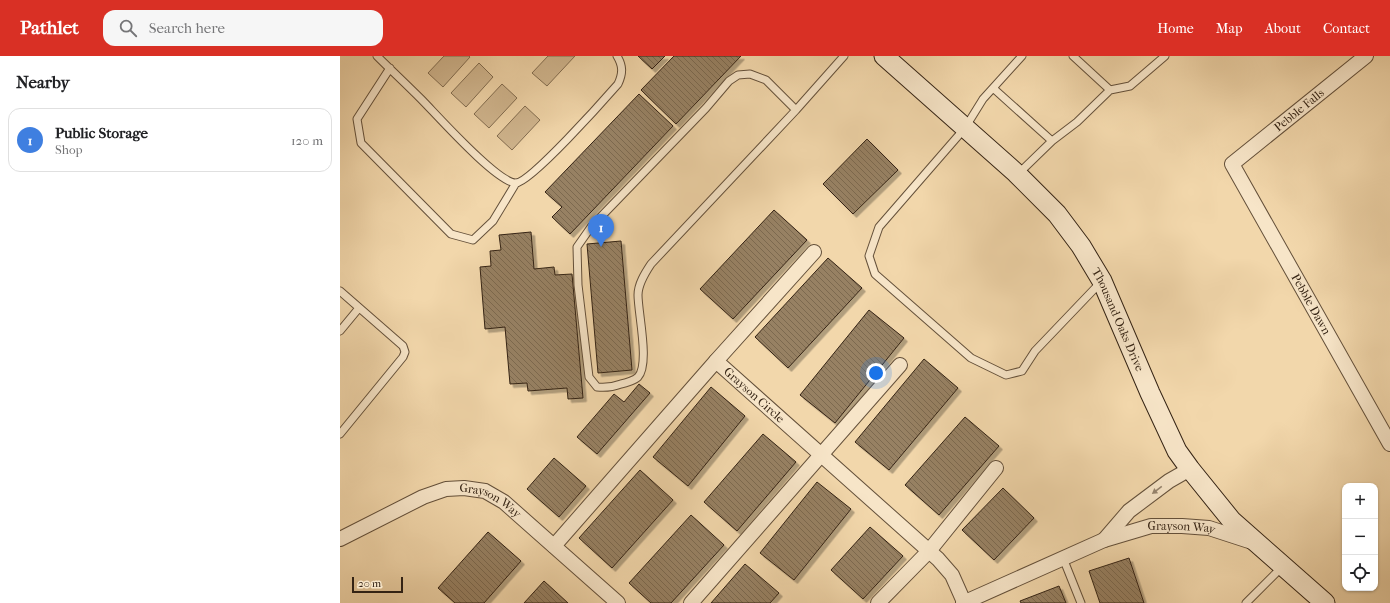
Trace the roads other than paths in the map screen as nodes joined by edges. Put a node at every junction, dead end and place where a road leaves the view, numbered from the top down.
1 (377, 56) edge
2 (617, 56) edge
3 (844, 56) edge
4 (884, 56) edge
5 (1022, 56) edge
6 (1073, 56) edge
7 (1165, 56) edge
8 (1366, 56) edge
9 (390, 68) junction
10 (993, 88) junction
11 (1110, 90) junction
12 (796, 110) junction
13 (966, 128) junction
14 (1052, 141) junction
15 (1232, 164) joint
16 (1018, 174) junction
17 (516, 183) junction
18 (814, 252) dead end
19 (1102, 281) junction
20 (340, 291) edge
21 (359, 308) junction
22 (340, 331) edge
23 (716, 361) junction
24 (900, 365) dead end
25 (340, 434) edge
26 (1390, 444) edge
27 (822, 455) junction
28 (996, 468) dead end
29 (1190, 469) junction
30 (340, 539) edge
31 (1104, 540) junction
32 (1258, 544) junction
33 (554, 546) junction
34 (929, 551) junction
35 (1063, 558) junction
36 (1283, 566) junction
37 (618, 603) edge
38 (691, 603) edge
39 (878, 603) edge
40 (963, 603) edge
41 (1081, 603) edge
42 (1246, 603) edge
43 (1325, 603) edge

1 - 9 lane
2 - 17 lane
3 - 12 lane
4 - 13 main road, Thousand Oaks Drive
5 - 10 lane
6 - 11 lane
7 - 11 lane
8 - 15 street, Pebble Falls
9 - 17 lane
9 - 17 lane
10 - 13 lane
10 - 14 lane
11 - 14 lane
12 - 12 lane
13 - 16 main road, Thousand Oaks Drive
13 - 19 lane
14 - 16 lane
15 - 26 street, Pebble Dawn
16 - 19 main road, Thousand Oaks Drive
18 - 23 street
19 - 29 main road, Thousand Oaks Drive
20 - 21 lane
21 - 22 lane
21 - 25 lane
23 - 27 street, Grayson Circle
23 - 33 street, Grayson Circle
24 - 27 street
27 - 34 street, Grayson Circle
27 - 38 street
28 - 34 street
29 -> 31 street, Grayson Way
29 - 32 main road, Thousand Oaks Drive
30 - 33 street, Grayson Way
31 - 32 street, Grayson Way
31 - 35 street, Grayson Way
32 - 36 main road, Thousand Oaks Drive
33 - 37 street, Grayson Way
34 - 39 street
34 - 40 street, Grayson Circle
35 - 40 street, Grayson Way
35 - 41 lane
36 - 42 lane
36 - 43 main road, Thousand Oaks Drive

